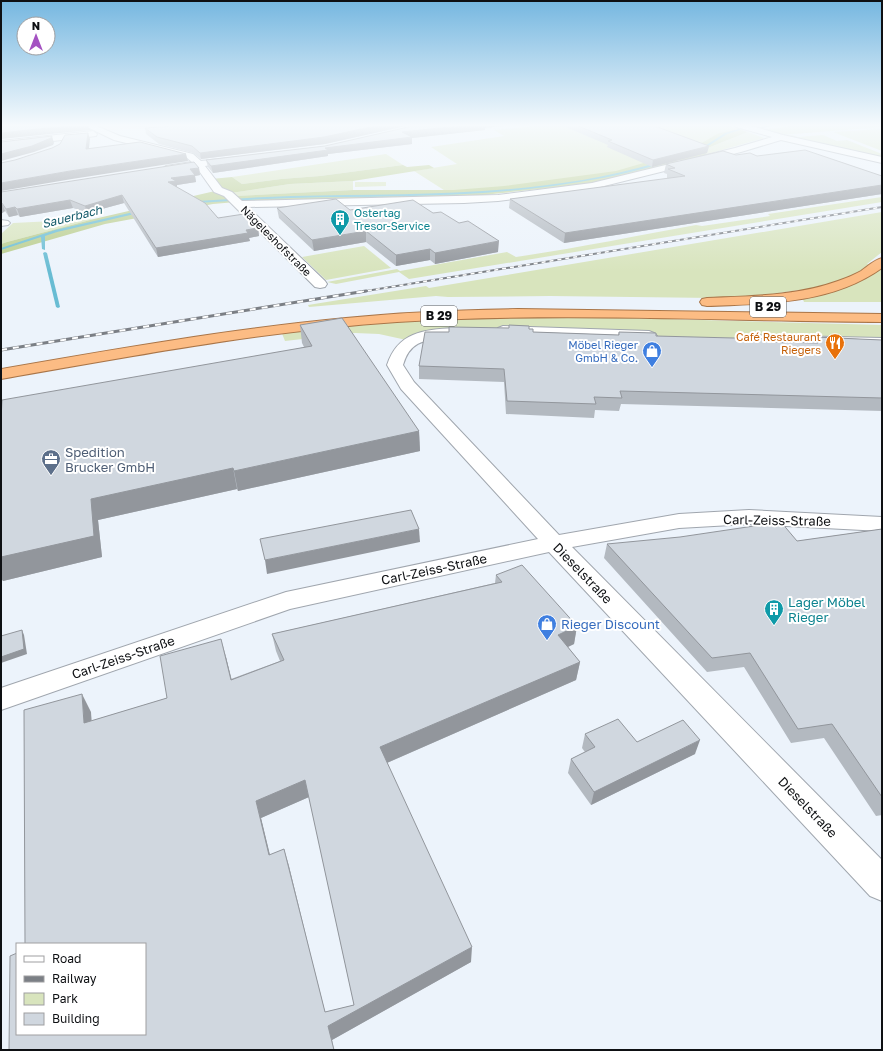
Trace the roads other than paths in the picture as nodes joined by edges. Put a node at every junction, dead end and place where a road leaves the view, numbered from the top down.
1 (205, 174) edge
2 (642, 174) edge
3 (234, 200) junction
4 (882, 262) edge
5 (320, 284) dead end
6 (653, 304) junction
7 (882, 306) edge
8 (882, 318) edge
9 (466, 331) edge
10 (489, 331) edge
11 (660, 336) edge
12 (730, 339) edge
13 (882, 343) edge
14 (1, 361) edge
15 (1, 374) edge
16 (882, 524) edge
17 (554, 543) junction
18 (1, 700) edge
19 (882, 884) edge

1 - 3 street, Nägeleshofstraße
2 - 3 street
3 - 5 street, Nägeleshofstraße
4 - 6 highway, B 29
6 - 7 highway, B 29
6 - 14 highway, B 29
8 - 15 highway, B 29
9 - 17 street, Dieselstraße
10 - 11 street
12 - 13 street
16 - 17 street, Carl-Zeiss-Straße
17 - 18 street, Carl-Zeiss-Straße
17 - 19 street, Dieselstraße

